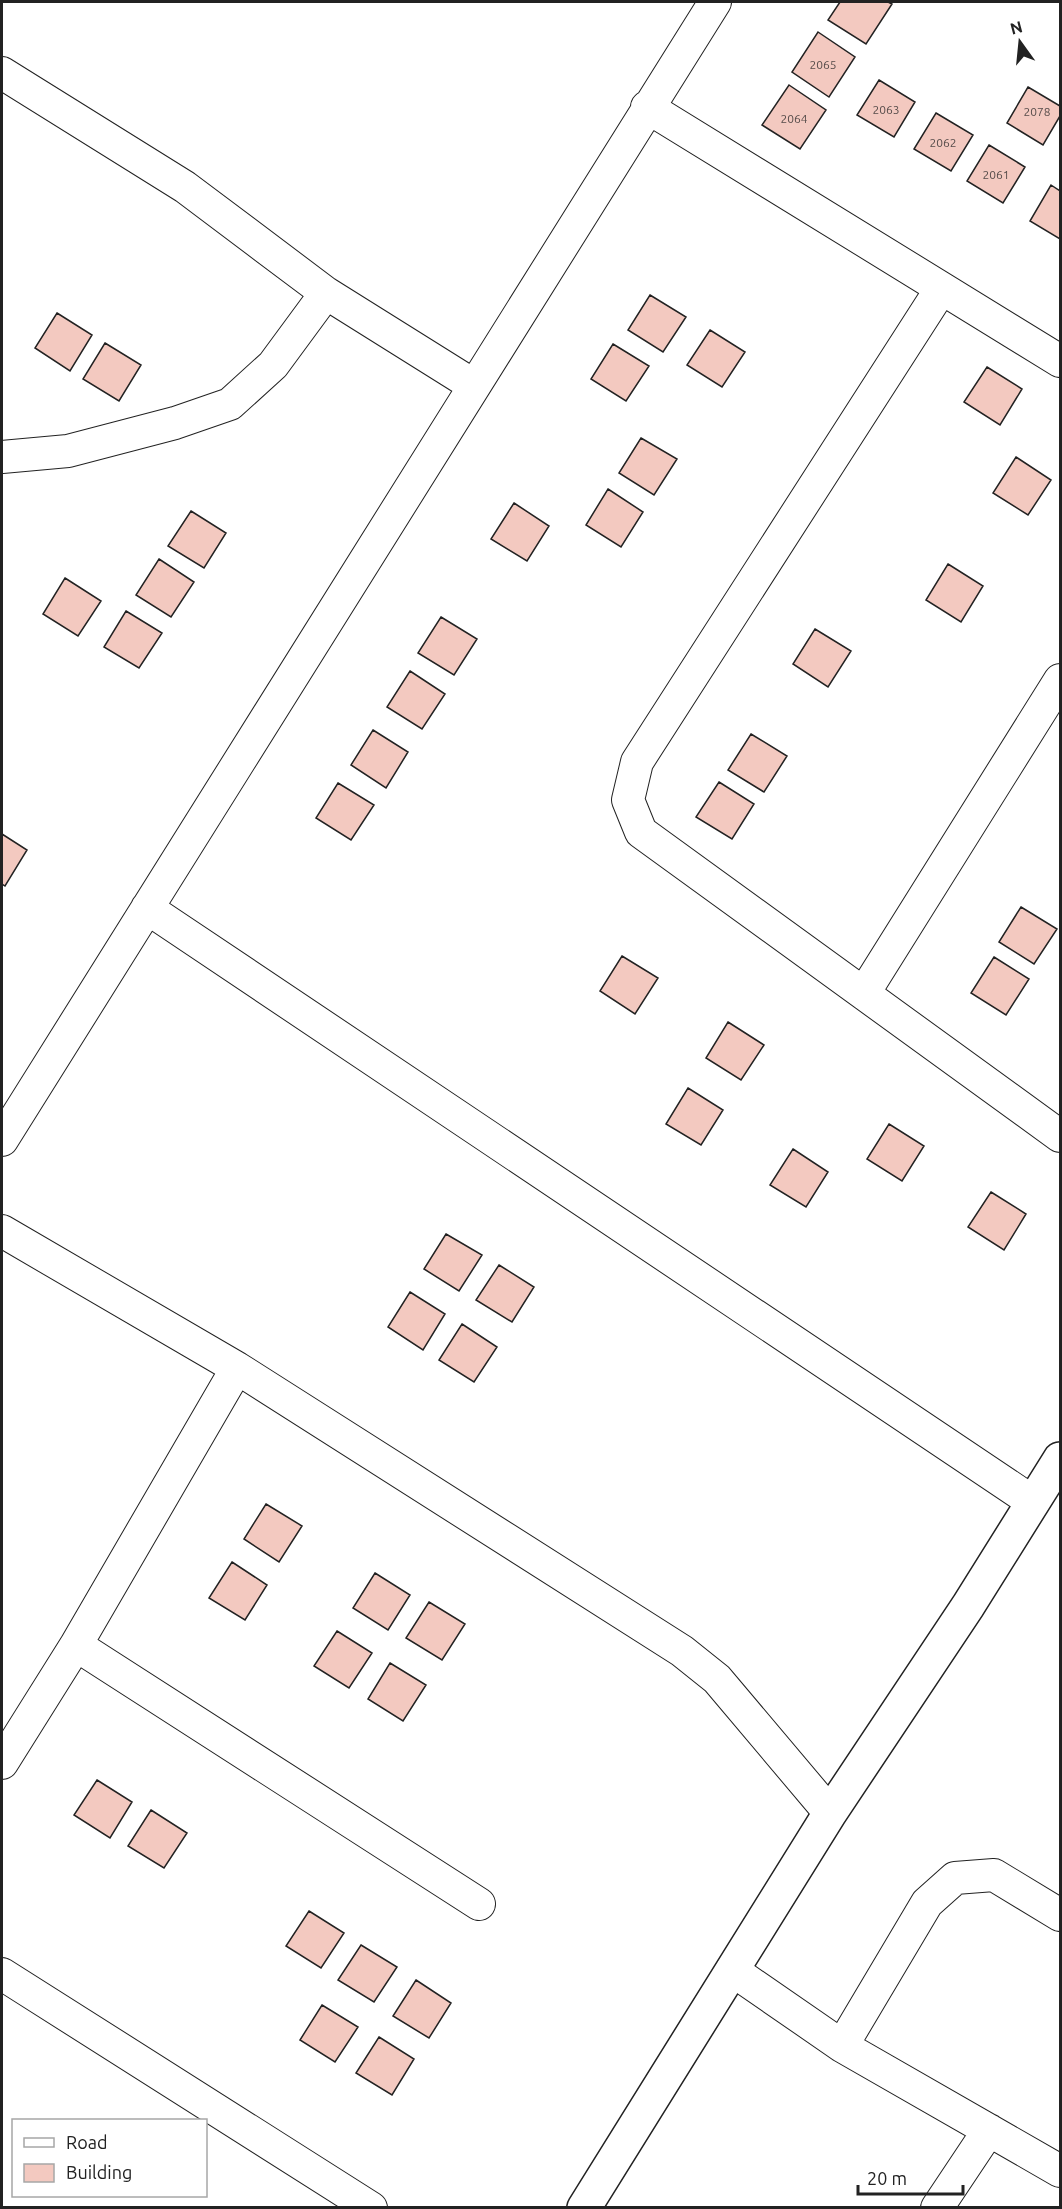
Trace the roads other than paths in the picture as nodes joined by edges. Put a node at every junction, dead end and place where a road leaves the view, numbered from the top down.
1 (715, 2) edge
2 (2, 73) edge
3 (647, 107) junction
4 (941, 289) junction
5 (326, 293) junction
6 (1060, 362) edge
7 (473, 385) junction
8 (2, 457) edge
9 (1060, 680) edge
10 (147, 908) junction
11 (864, 993) junction
12 (1060, 1136) edge
13 (2, 1140) edge
14 (2, 1231) edge
15 (237, 1368) junction
16 (1060, 1459) edge
17 (1033, 1502) junction
18 (76, 1646) junction
19 (2, 1763) edge
20 (830, 1813) junction
21 (479, 1904) dead end
22 (1060, 1915) edge
23 (732, 1970) junction
24 (2, 1974) edge
25 (842, 2046) junction
26 (989, 2130) junction
27 (1060, 2171) edge
28 (371, 2208) edge
29 (584, 2208) edge
30 (937, 2208) edge

1 - 3 street
2 - 5 street
3 - 4 street
3 - 7 street
4 - 6 street
4 - 11 street
5 - 7 street
5 - 8 street
7 - 10 street
9 - 11 street
10 - 13 street
10 - 17 street
11 - 12 street
14 - 15 street
15 - 18 street
15 - 20 street
16 - 17 street
17 - 20 street
18 - 19 street
18 - 21 street
20 - 23 street
22 - 25 street
23 - 25 street
23 - 29 street
24 - 28 street
25 - 26 street
26 - 27 street
26 - 30 street

